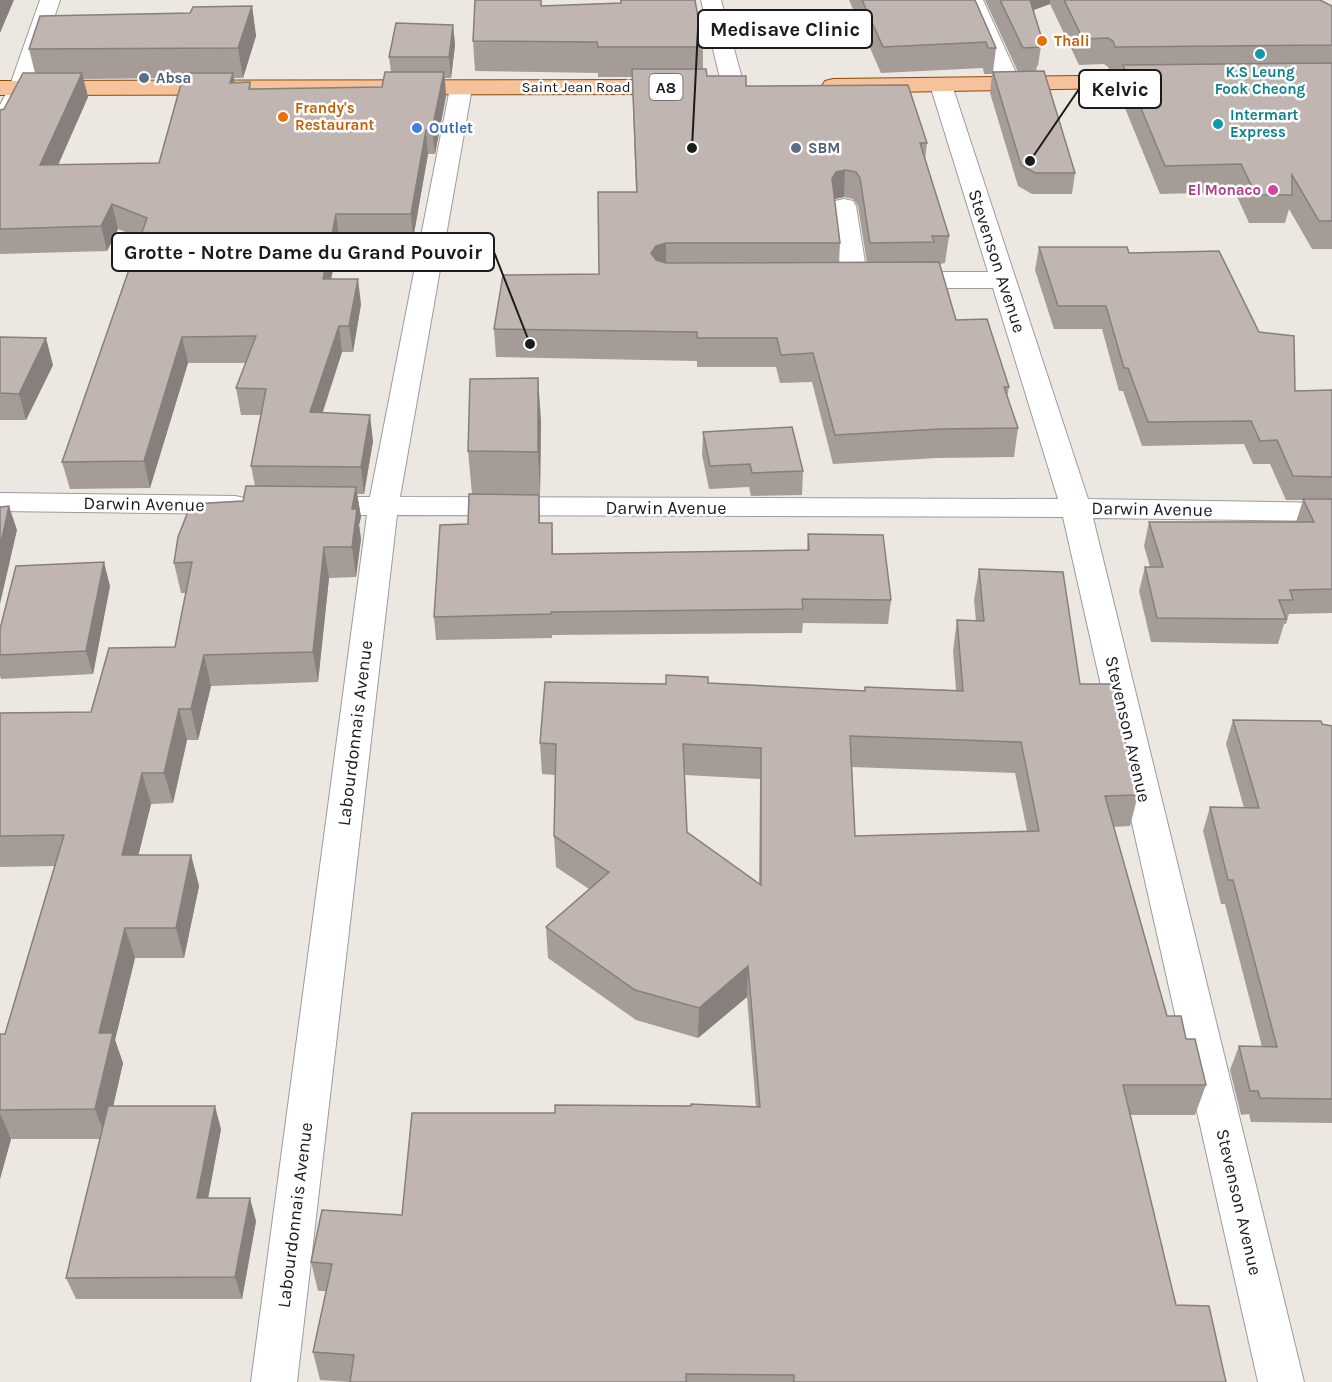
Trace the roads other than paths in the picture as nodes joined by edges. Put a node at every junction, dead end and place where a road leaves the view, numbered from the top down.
1 (50, 0) edge
2 (711, 0) edge
3 (972, 0) edge
4 (1189, 81) edge
5 (1010, 84) junction
6 (941, 85) junction
7 (733, 86) junction
8 (756, 86) edge
9 (814, 86) edge
10 (10, 88) edge
11 (461, 88) junction
12 (0, 127) edge
13 (844, 206) dead end
14 (1004, 280) junction
15 (0, 502) edge
16 (383, 507) junction
17 (1076, 508) junction
18 (1332, 512) edge
19 (274, 1382) edge
20 (1281, 1382) edge

1 - 10 street
2 - 7 street
3 - 5 street
4 - 5 main road
5 - 6 main road
6 - 9 main road
6 - 14 street, Stevenson Avenue
7 - 8 main road, Saint Jean Road / A8
7 - 11 main road, Saint Jean Road / A8
10 - 11 main road, Saint Jean Road / A8
10 - 12 street
11 - 16 street, Labourdonnais Avenue
13 - 14 street
14 - 17 street, Stevenson Avenue
15 - 16 street, Darwin Avenue
16 - 17 street, Darwin Avenue
16 - 19 street, Labourdonnais Avenue
17 - 18 street, Darwin Avenue
17 - 20 street, Stevenson Avenue

